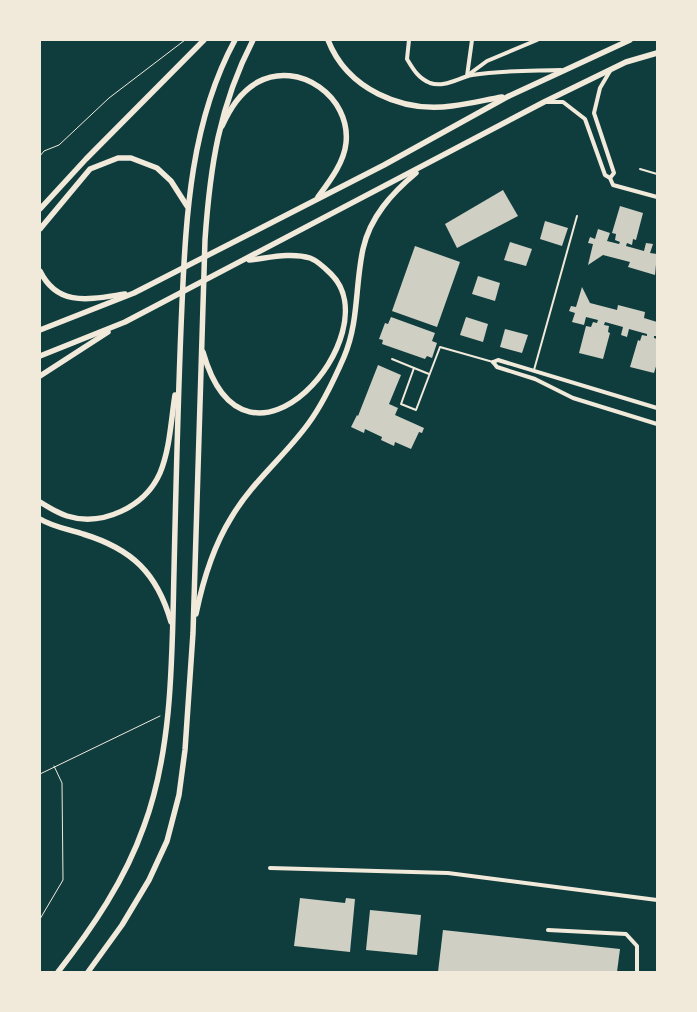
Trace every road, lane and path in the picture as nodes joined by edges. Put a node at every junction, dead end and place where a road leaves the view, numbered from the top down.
1 (186, 40) edge
2 (204, 40) edge
3 (236, 40) edge
4 (253, 40) edge
5 (328, 40) edge
6 (410, 40) edge
7 (472, 40) edge
8 (538, 40) edge
9 (630, 40) edge
10 (657, 53) edge
11 (561, 70) junction
12 (611, 70) junction
13 (467, 76) junction
14 (508, 96) junction
15 (544, 102) junction
16 (216, 140) junction
17 (40, 156) edge
18 (424, 166) junction
19 (640, 169) dead end
20 (657, 174) edge
21 (610, 178) junction
22 (657, 197) edge
23 (316, 199) junction
24 (187, 206) junction
25 (40, 209) edge
26 (577, 216) dead end
27 (40, 229) edge
28 (244, 261) junction
29 (40, 271) edge
30 (134, 293) junction
31 (125, 322) junction
32 (40, 330) edge
33 (201, 346) junction
34 (40, 356) edge
35 (392, 359) dead end
36 (492, 362) junction
37 (414, 368) junction
38 (534, 370) junction
39 (179, 373) junction
40 (429, 374) junction
41 (40, 376) edge
42 (657, 408) edge
43 (657, 424) edge
44 (40, 502) edge
45 (40, 518) edge
46 (172, 629) junction
47 (193, 633) junction
48 (167, 713) junction
49 (54, 766) junction
50 (40, 774) edge
51 (270, 868) dead end
52 (657, 900) edge
53 (40, 918) edge
54 (548, 930) dead end
55 (58, 972) edge
56 (88, 972) edge
57 (637, 972) edge

1 - 17 path
2 - 25 main road
3 - 24 main road
4 - 16 main road
5 - 14 main road
6 - 13 street
7 - 13 street
8 - 13 street
9 - 11 main road
10 - 12 main road
11 - 13 street
11 - 14 main road
12 - 15 main road
12 - 21 street
14 - 23 main road
15 - 18 main road
15 - 21 street
16 - 23 main road
16 - 33 main road
18 - 28 main road
18 - 47 main road
19 - 20 lane
21 - 22 street
23 - 30 main road
24 - 27 main road
24 - 39 main road
26 - 38 lane
28 - 31 main road
28 - 33 main road
29 - 30 main road
30 - 32 main road
31 - 34 main road
31 - 41 main road
33 - 47 main road
35 - 37 lane
36 - 38 street
36 - 40 lane
36 - 43 street
37 - 40 lane
37 - 40 lane
38 - 42 street
39 - 44 main road
39 - 46 main road
45 - 46 main road
46 - 48 main road
47 - 56 main road
48 - 49 path
48 - 55 main road
49 - 50 path
49 - 53 path
51 - 52 street
54 - 57 street

